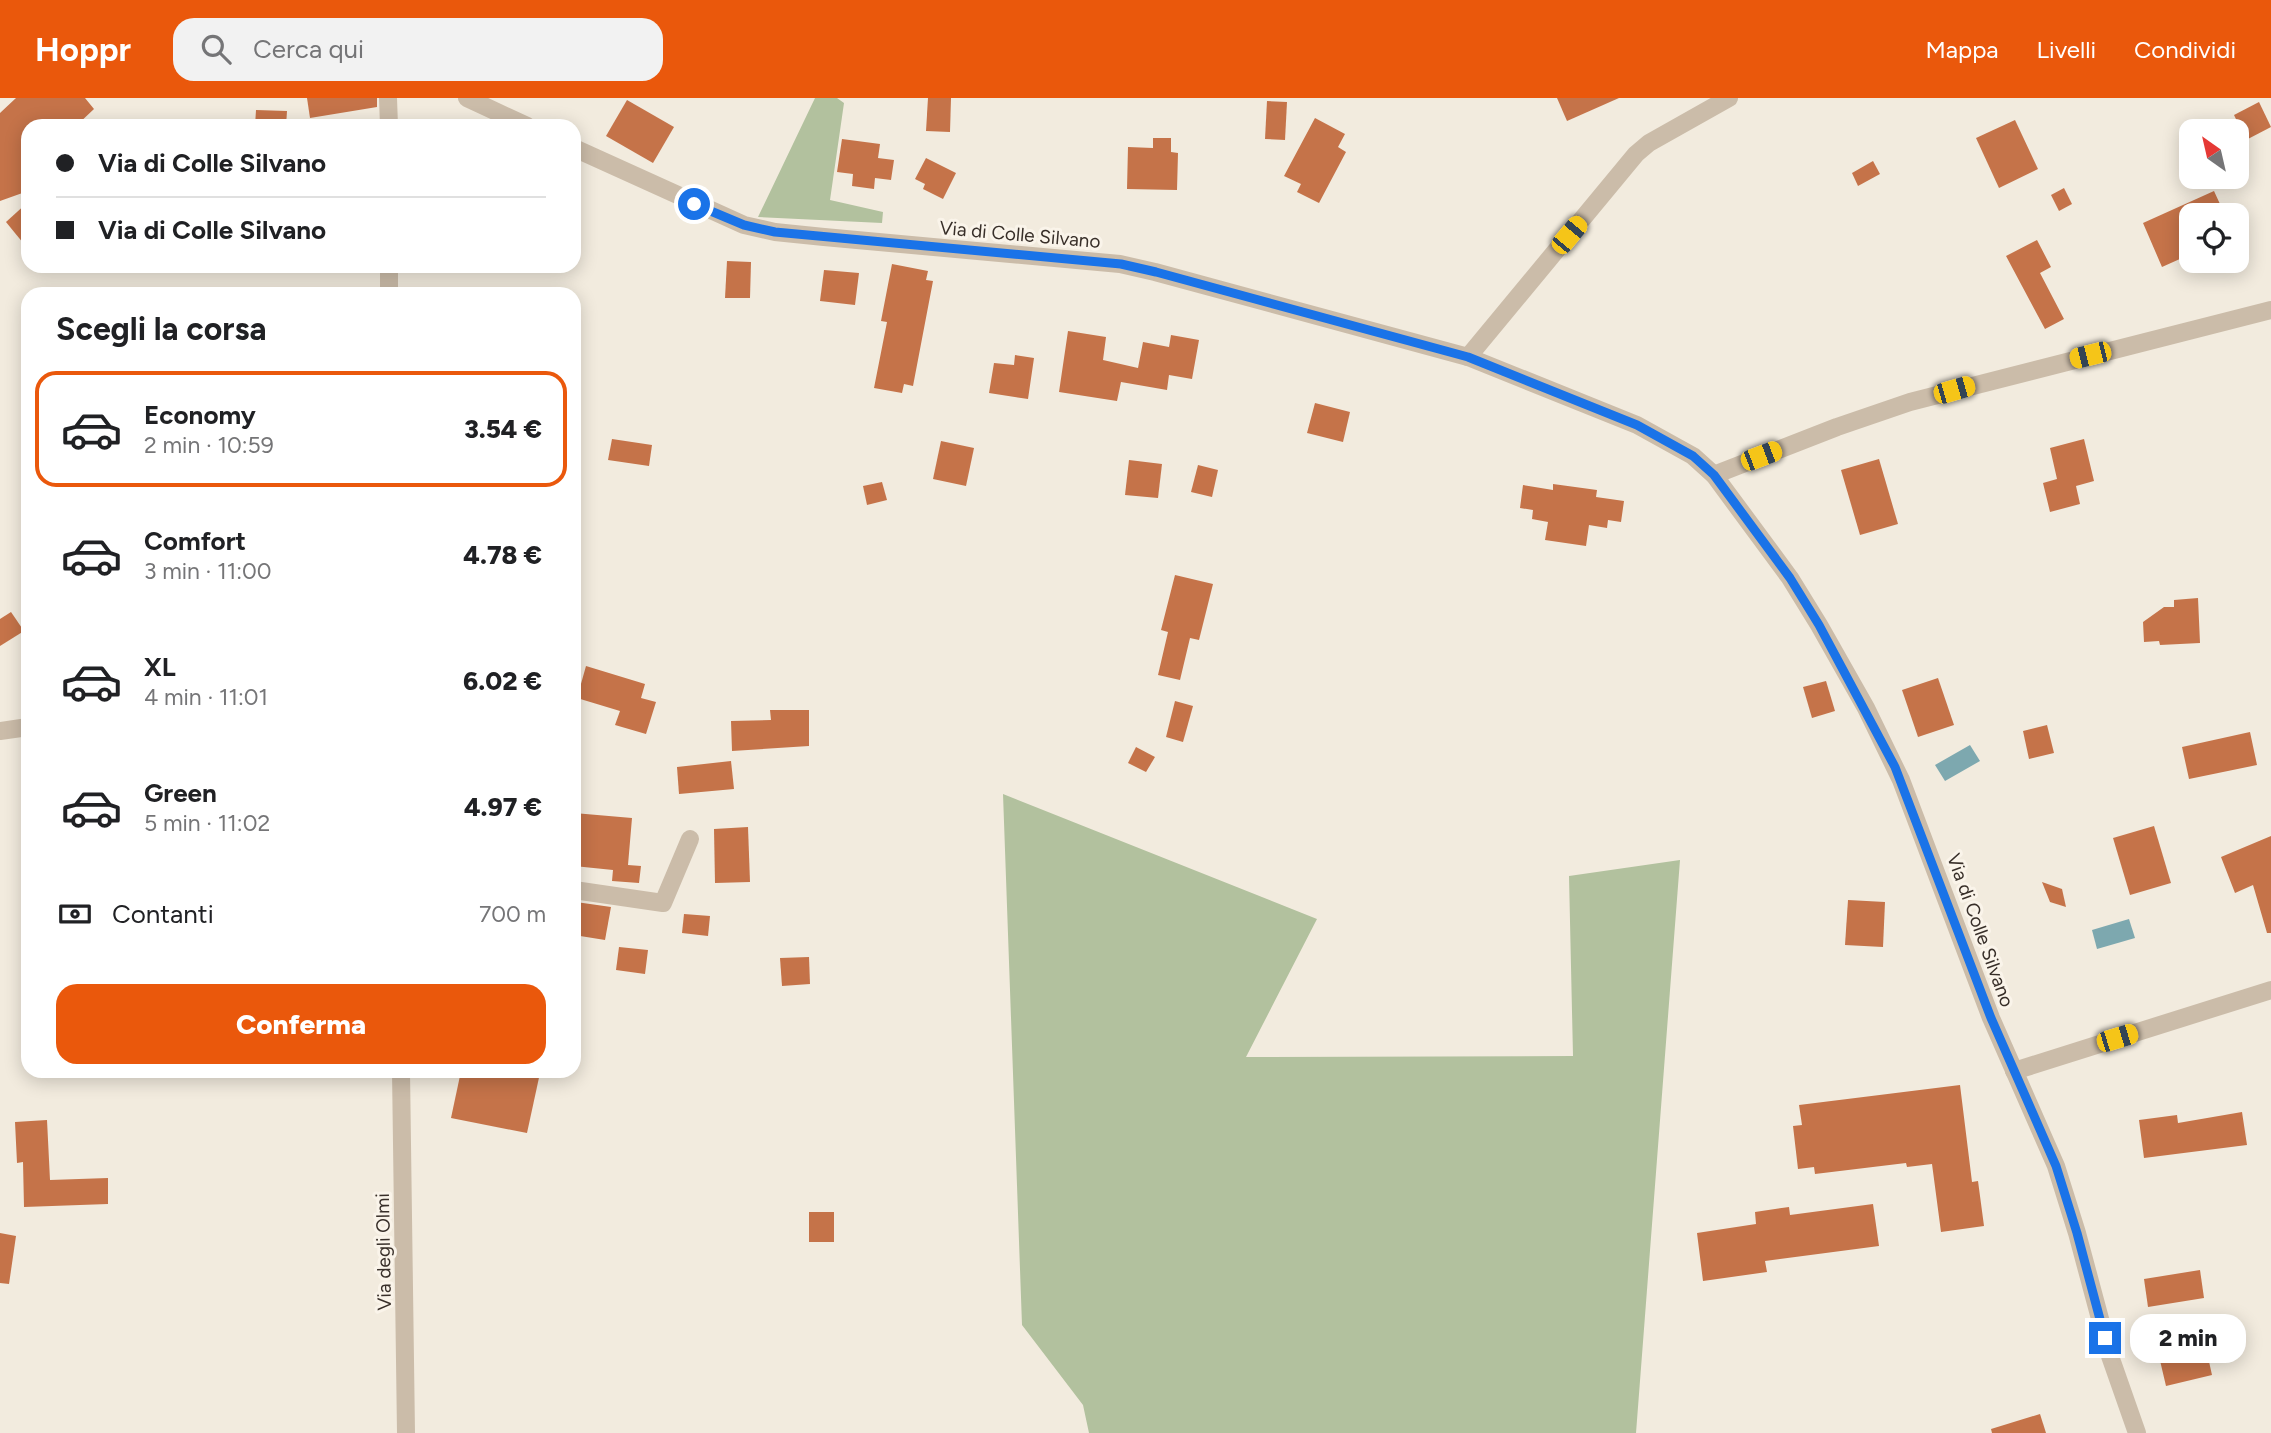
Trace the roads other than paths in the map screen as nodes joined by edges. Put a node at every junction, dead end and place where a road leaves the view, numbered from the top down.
1 (388, 98) edge
2 (467, 98) edge
3 (1729, 98) edge
4 (388, 119) edge
5 (512, 119) edge
6 (581, 151) edge
7 (2271, 310) edge
8 (1468, 357) junction
9 (1714, 475) junction
10 (21, 728) edge
11 (0, 732) edge
12 (690, 839) dead end
13 (581, 891) edge
14 (2271, 990) edge
15 (2014, 1071) junction
16 (401, 1078) edge
17 (407, 1433) edge
18 (2137, 1433) edge

1 - 4 street
2 - 5 street
3 - 8 street
6 - 8 street, Via di Colle Silvano
7 - 9 street
8 - 9 street, Via di Colle Silvano
9 - 15 street, Via di Colle Silvano
10 - 11 street
12 - 13 street
14 - 15 street
15 - 18 street, Via di Colle Silvano
16 - 17 street, Via degli Olmi

